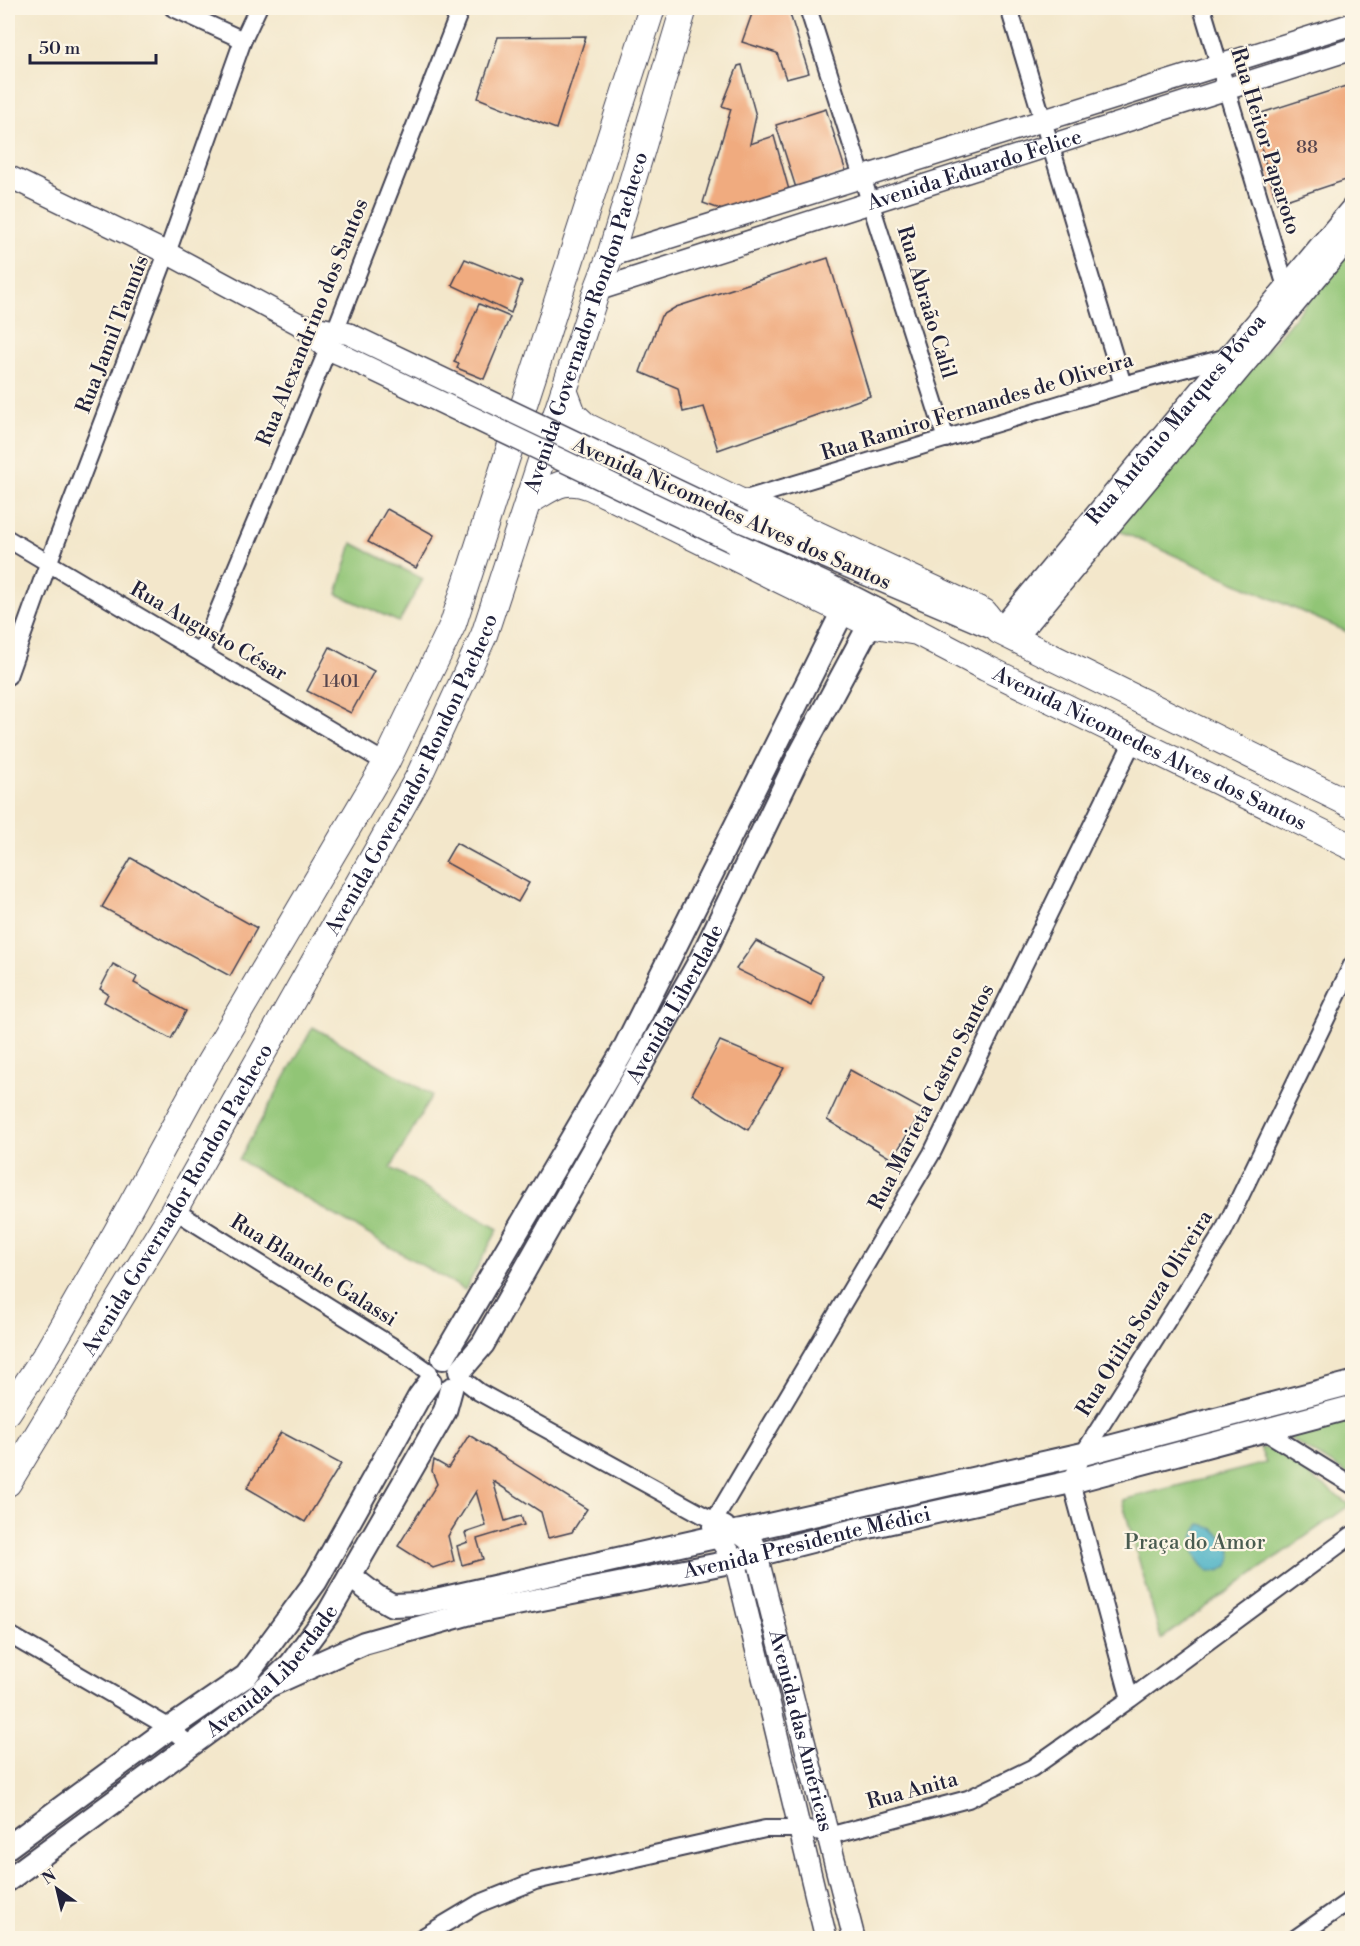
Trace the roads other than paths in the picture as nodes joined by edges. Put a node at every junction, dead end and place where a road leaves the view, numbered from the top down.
1 (173, 8) edge
2 (258, 8) edge
3 (461, 8) edge
4 (652, 8) edge
5 (684, 8) edge
6 (808, 8) edge
7 (1009, 8) edge
8 (1202, 8) edge
9 (1353, 24) edge
10 (243, 40) junction
11 (1353, 49) edge
12 (1221, 65) junction
13 (1228, 89) junction
14 (1043, 120) junction
15 (1051, 145) junction
16 (8, 176) edge
17 (864, 176) junction
18 (872, 202) junction
19 (1353, 208) edge
20 (729, 218) junction
21 (1353, 235) edge
22 (737, 245) junction
23 (167, 253) junction
24 (610, 256) junction
25 (1286, 287) junction
26 (597, 290) junction
27 (338, 342) junction
28 (1228, 357) junction
29 (1123, 385) junction
30 (1225, 387) junction
31 (564, 390) junction
32 (946, 439) junction
33 (647, 456) junction
34 (528, 502) junction
35 (623, 502) junction
36 (741, 511) junction
37 (8, 539) edge
38 (48, 564) junction
39 (843, 611) junction
40 (870, 624) junction
41 (917, 632) junction
42 (1007, 635) junction
43 (201, 652) junction
44 (8, 676) edge
45 (1134, 739) junction
46 (386, 763) junction
47 (1353, 805) edge
48 (1353, 847) edge
49 (702, 894) junction
50 (727, 906) junction
51 (1353, 965) edge
52 (174, 1210) junction
53 (446, 1375) junction
54 (1353, 1383) edge
55 (1353, 1407) edge
56 (8, 1412) edge
57 (1263, 1430) junction
58 (1083, 1454) junction
59 (1071, 1482) junction
60 (8, 1483) edge
61 (1353, 1485) edge
62 (717, 1526) junction
63 (1353, 1535) edge
64 (746, 1558) junction
65 (350, 1576) junction
66 (8, 1634) edge
67 (266, 1687) junction
68 (1130, 1699) junction
69 (170, 1728) junction
70 (191, 1746) junction
71 (801, 1829) junction
72 (826, 1833) junction
73 (8, 1847) edge
74 (8, 1881) edge
75 (1353, 1899) edge
76 (421, 1938) edge
77 (826, 1938) edge
78 (854, 1938) edge
79 (1296, 1938) edge

1 - 10 street
2 - 10 street, Rua Jamil Tannús
3 - 27 street, Rua Alexandrino dos Santos
4 - 46 main road, Avenida Governador Rondon Pacheco
5 - 24 main road, Avenida Governador Rondon Pacheco
6 - 17 street, Rua Abraão Calil
7 - 14 street
8 - 12 street, Rua Heitor Paparoto
9 - 12 street, Avenida Eduardo Felice
10 - 23 street, Rua Jamil Tannús
11 - 13 street, Avenida Eduardo Felice
12 - 13 street, Rua Heitor Paparoto
12 - 14 street, Avenida Eduardo Felice
13 - 15 street, Avenida Eduardo Felice
13 - 25 street, Rua Heitor Paparoto
14 - 15 street
14 - 17 street, Avenida Eduardo Felice
15 - 18 street, Avenida Eduardo Felice
15 - 29 street
16 - 23 street, Avenida Nicomedes Alves dos Santos
17 - 18 street, Rua Abraão Calil
17 - 20 street, Avenida Eduardo Felice
18 - 22 street, Avenida Eduardo Felice
18 - 32 street, Rua Abraão Calil
19 - 25 street, Rua Antônio Marques Póvoa
20 - 22 street
20 - 24 street, Avenida Eduardo Felice
21 - 30 street, Rua Antônio Marques Póvoa
22 - 26 street, Avenida Eduardo Felice
23 - 27 street, Avenida Nicomedes Alves dos Santos
23 - 38 street, Rua Jamil Tannús
24 - 26 main road, Avenida Governador Rondon Pacheco
25 - 28 street, Rua Antônio Marques Póvoa
26 - 31 main road, Avenida Governador Rondon Pacheco
27 - 36 street, Avenida Nicomedes Alves dos Santos, bridge
27 - 41 street, Avenida Nicomedes Alves dos Santos, bridge
27 - 43 street, Rua Alexandrino dos Santos
28 - 29 street, Rua Ramiro Fernandes de Oliveira
28 - 30 street
28 - 42 street, Rua Antônio Marques Póvoa
29 - 32 street, Rua Ramiro Fernandes de Oliveira
30 - 42 street, Rua Antônio Marques Póvoa
31 - 33 main road, Avenida Nicomedes Alves dos Santos
31 - 34 main road, Avenida Governador Rondon Pacheco
32 - 36 street, Rua Ramiro Fernandes de Oliveira
33 - 35 main road
33 - 36 main road, Avenida Nicomedes Alves dos Santos
34 - 35 main road, Avenida Nicomedes Alves dos Santos
34 - 52 main road, Avenida Governador Rondon Pacheco
35 - 39 main road, Avenida Nicomedes Alves dos Santos
36 - 42 main road, Avenida Nicomedes Alves dos Santos
37 - 38 street, Rua Augusto César
38 - 43 street, Rua Augusto César
38 - 44 street, Rua Jamil Tannús
39 - 40 main road, Avenida Nicomedes Alves dos Santos
39 - 49 main road, Avenida Liberdade
40 - 41 main road, Avenida Nicomedes Alves dos Santos
40 - 50 main road, Avenida Liberdade
41 - 45 main road, Avenida Nicomedes Alves dos Santos
42 - 47 main road, Avenida Nicomedes Alves dos Santos
43 - 46 street, Rua Augusto César
45 - 48 main road, Avenida Nicomedes Alves dos Santos
45 - 62 street, Rua Marieta Castro Santos
46 - 56 main road, Avenida Governador Rondon Pacheco
49 - 50 main road
49 - 53 main road, Avenida Liberdade
50 - 53 main road, Avenida Liberdade
51 - 58 street, Rua Otilia Souza Oliveira
52 - 53 street, Rua Blanche Galassi
52 - 60 main road, Avenida Governador Rondon Pacheco
53 - 62 street, Rua Blanche Galassi
53 - 65 main road, Avenida Liberdade
53 - 69 main road, Avenida Liberdade
54 - 58 main road, Avenida Presidente Médici
55 - 57 main road, Avenida Presidente Médici
57 - 59 main road, Avenida Presidente Médici
57 - 61 street
58 - 59 street, Rua Otilia Souza Oliveira
58 - 62 main road, Avenida Presidente Médici
59 - 64 main road, Avenida Presidente Médici
59 - 68 street
62 - 64 street, Avenida das Américas
62 - 65 main road, Avenida Presidente Médici
63 - 68 street, Rua Anita
64 - 67 main road, Avenida Presidente Médici
64 - 71 street, Avenida das Américas
64 - 72 street, Avenida das Américas
65 - 67 main road, Avenida Liberdade
66 - 69 street
67 - 70 main road, Avenida Liberdade
68 - 72 street, Rua Anita
69 - 70 street
69 - 73 main road, Avenida Liberdade
70 - 74 main road, Avenida Liberdade
71 - 72 street, Rua Anita
71 - 76 street, Rua Anita
71 - 77 street, Avenida das Américas
72 - 78 street, Avenida das Américas
75 - 79 street

